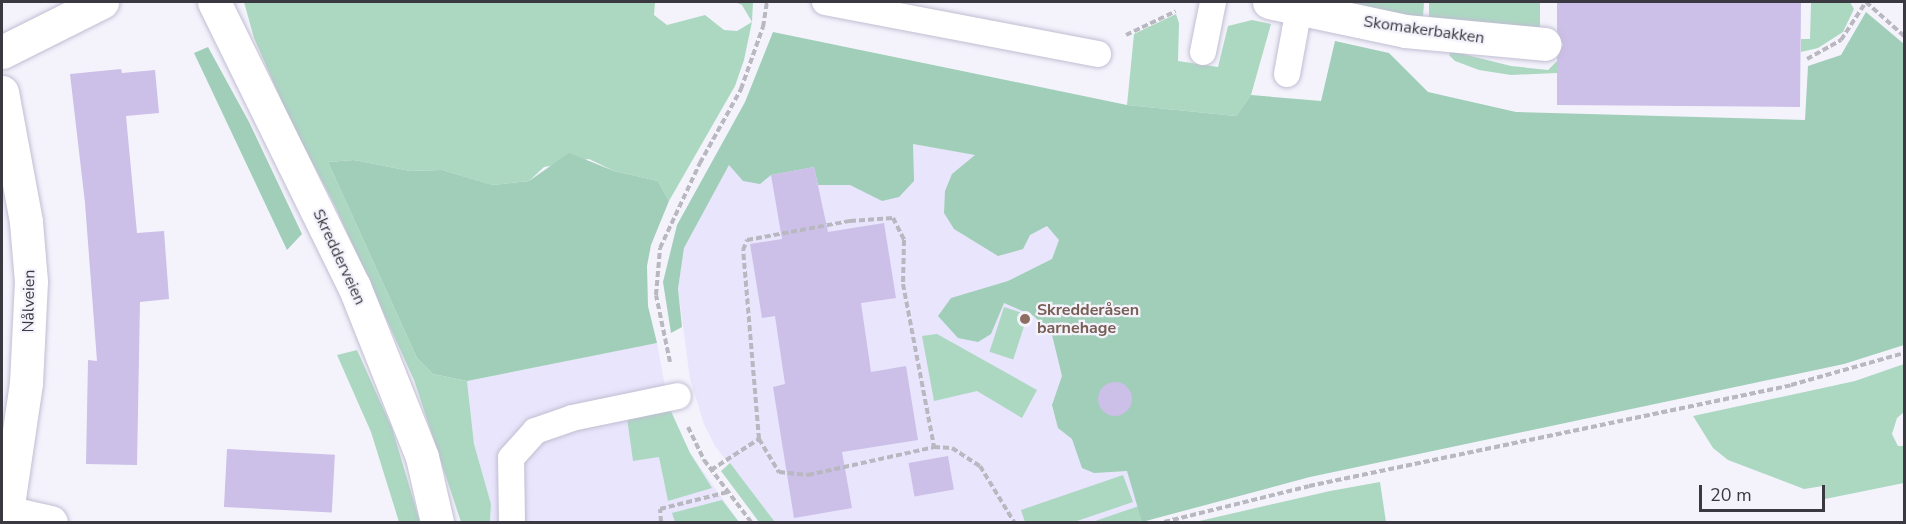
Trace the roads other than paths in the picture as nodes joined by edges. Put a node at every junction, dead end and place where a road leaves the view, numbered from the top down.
1 (102, 2) edge
2 (214, 2) edge
3 (825, 2) edge
4 (1213, 2) edge
5 (1284, 5) edge
6 (1544, 44) dead end
7 (2, 52) edge
8 (1203, 52) dead end
9 (1098, 54) dead end
10 (1287, 74) dead end
11 (2, 92) edge
12 (678, 396) road end
13 (4, 511) edge
14 (51, 522) edge
15 (437, 522) edge
16 (512, 522) edge

1 - 7 street
2 - 15 street, Skredderveien
3 - 9 lane
4 - 8 lane
5 - 6 street, Skomakerbakken
5 - 10 lane
11 - 13 street, Nålveien
12 - 16 lane
13 - 14 street, Nålveien

